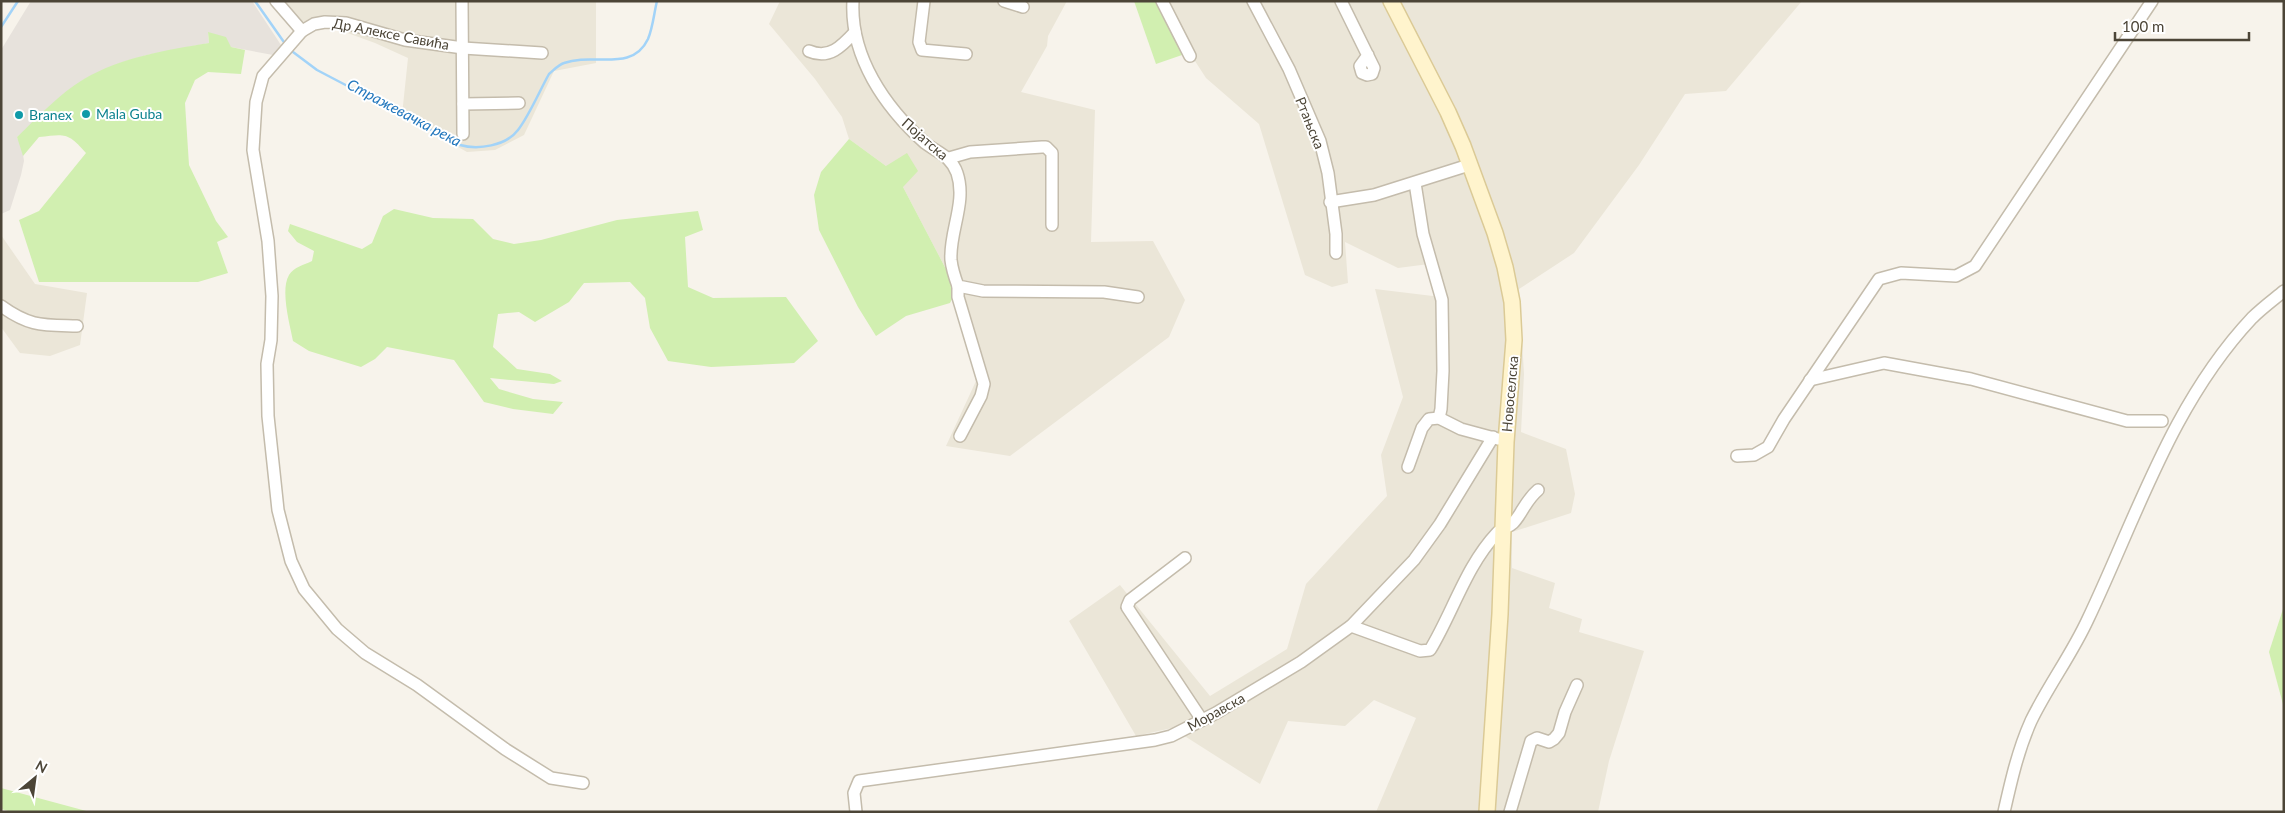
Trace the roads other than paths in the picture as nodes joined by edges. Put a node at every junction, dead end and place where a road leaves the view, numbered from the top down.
1 (276, 1) edge
2 (462, 1) edge
3 (854, 1) edge
4 (924, 1) edge
5 (1004, 1) edge
6 (1162, 1) edge
7 (1253, 1) edge
8 (1341, 1) edge
9 (1391, 1) edge
10 (2152, 1) edge
11 (1023, 7) dead end
12 (855, 32) junction
13 (298, 36) junction
14 (463, 48) junction
15 (808, 50) dead end
16 (542, 52) dead end
17 (966, 54) dead end
18 (1368, 55) dead end
19 (1190, 56) dead end
20 (519, 103) dead end
21 (463, 104) junction
22 (463, 134) dead end
23 (949, 158) junction
24 (1469, 165) junction
25 (1415, 183) junction
26 (1330, 202) junction
27 (1052, 225) dead end
28 (1336, 253) dead end
29 (958, 286) junction
30 (2284, 291) edge
31 (1138, 297) dead end
32 (1, 306) edge
33 (77, 326) dead end
34 (1810, 380) junction
35 (1439, 418) junction
36 (2162, 421) dead end
37 (960, 436) dead end
38 (1499, 440) junction
39 (1737, 456) dead end
40 (1408, 467) dead end
41 (1538, 490) dead end
42 (1503, 528) junction
43 (1185, 558) dead end
44 (1351, 626) junction
45 (1576, 686) dead end
46 (1202, 720) junction
47 (583, 784) dead end
48 (856, 812) edge
49 (1488, 812) edge
50 (1510, 812) edge
51 (2004, 812) edge

1 - 13 street
2 - 14 street
3 - 12 street, Појатска
4 - 17 street
5 - 11 street
6 - 19 street
7 - 26 street, Ртањска
8 - 18 street
9 - 24 street, Новоселска
10 - 34 street
12 - 15 street
12 - 23 street, Појатска
13 - 14 street, Др Алексе Савића
13 - 47 street
14 - 16 street, Др Алексе Савића
14 - 21 street
20 - 21 street
21 - 22 street
23 - 27 street
23 - 29 street, Појатска
24 - 25 street
24 - 38 street, Новоселска
25 - 26 street
25 - 35 street
26 - 28 street, Ртањска
29 - 31 street
29 - 37 street, Појатска
30 - 51 street
32 - 33 street
34 - 36 street
34 - 39 street
35 - 38 street
35 - 40 street
38 - 42 street, Новоселска
38 - 44 street, Моравска
41 - 42 street
42 - 44 street
42 - 49 street, Новоселска
43 - 46 street
44 - 46 street, Моравска
45 - 50 street
46 - 48 street, Моравска

